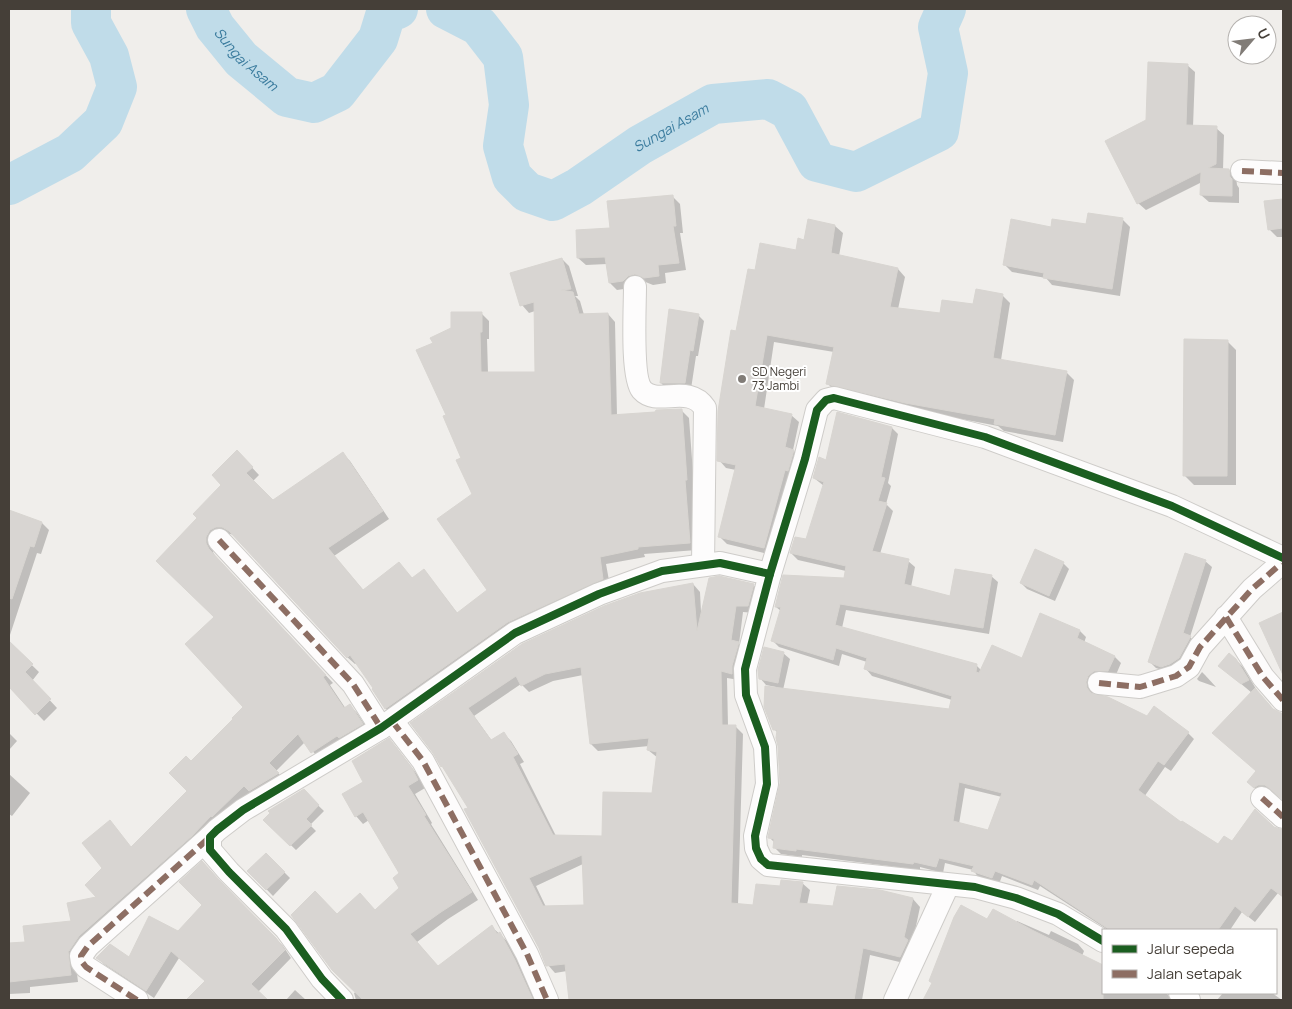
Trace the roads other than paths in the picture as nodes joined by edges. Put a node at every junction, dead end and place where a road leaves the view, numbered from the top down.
1 (1242, 171) dead end
2 (1283, 173) edge
3 (635, 287) dead end
4 (219, 540) dead end
5 (1283, 560) edge
6 (703, 565) junction
7 (770, 574) junction
8 (1226, 617) junction
9 (1099, 683) dead end
10 (1283, 700) edge
11 (387, 725) junction
12 (1262, 798) dead end
13 (1283, 817) edge
14 (210, 837) junction
15 (948, 885) junction
16 (1102, 940) edge
17 (137, 1000) edge
18 (342, 1000) edge
19 (547, 1000) edge
20 (895, 1000) edge

1 - 2 street
3 - 6 street
4 - 11 street
5 - 7 street
5 - 8 street
6 - 7 street
6 - 11 street
7 - 15 street
8 - 9 street
8 - 10 street
11 - 14 street
11 - 19 street
12 - 13 street
14 - 17 street
14 - 18 street
15 - 16 street
15 - 20 street

